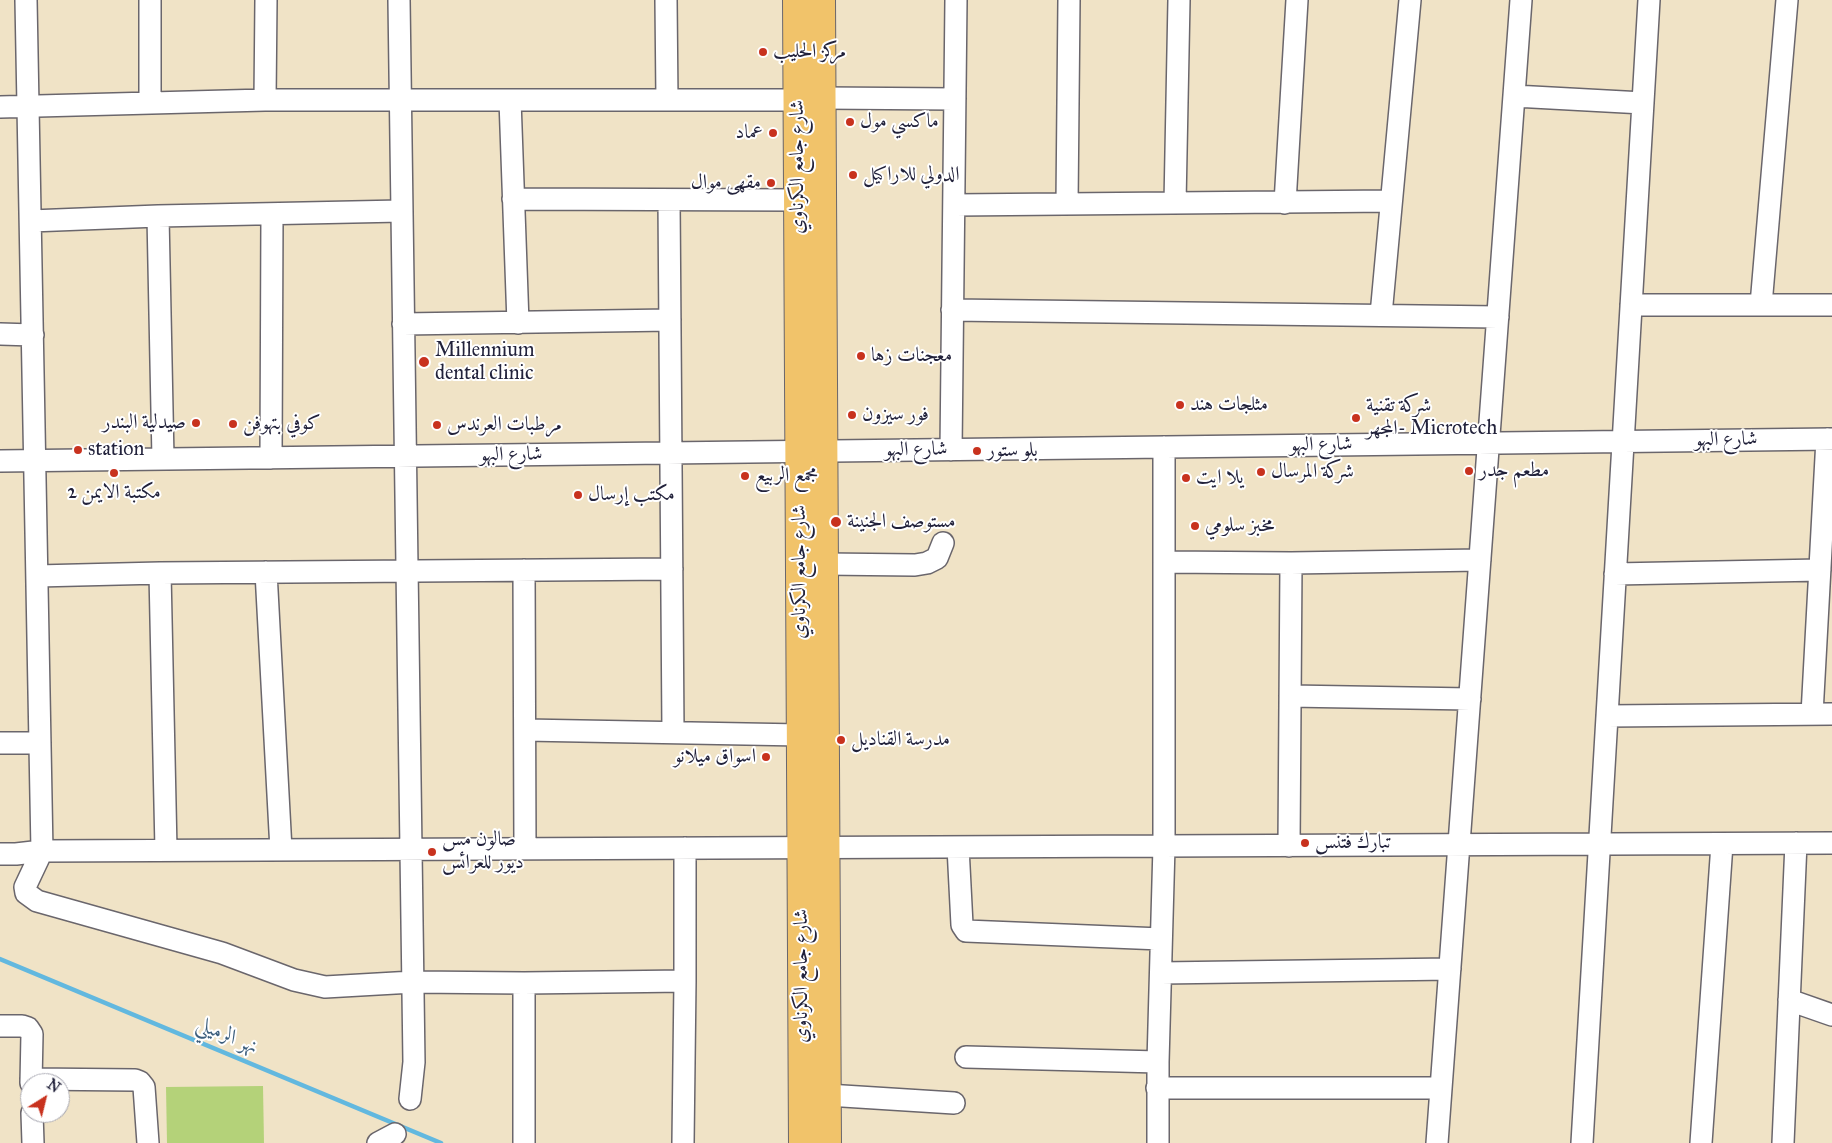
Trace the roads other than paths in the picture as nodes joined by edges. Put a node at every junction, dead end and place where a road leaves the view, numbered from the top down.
1 (26, 0) edge
2 (150, 0) edge
3 (266, 0) edge
4 (399, 0) edge
5 (666, 0) edge
6 (797, 0) edge
7 (821, 0) edge
8 (956, 0) edge
9 (1069, 0) edge
10 (1179, 0) edge
11 (1297, 0) edge
12 (1410, 0) edge
13 (1522, 0) edge
14 (1649, 0) edge
15 (1787, 0) edge
16 (1514, 96) junction
17 (399, 99) junction
18 (810, 99) junction
19 (265, 100) junction
20 (510, 100) junction
21 (667, 100) junction
22 (955, 100) junction
23 (150, 103) junction
24 (1643, 103) junction
25 (0, 107) edge
26 (29, 107) junction
27 (513, 199) junction
28 (669, 200) junction
29 (798, 200) junction
30 (1391, 201) junction
31 (1176, 203) junction
32 (1285, 203) junction
33 (1067, 204) junction
34 (955, 205) junction
35 (401, 211) junction
36 (272, 214) junction
37 (158, 216) junction
38 (31, 221) junction
39 (1631, 305) junction
40 (1761, 305) junction
41 (1832, 305) edge
42 (952, 310) junction
43 (1381, 315) junction
44 (1498, 317) junction
45 (670, 320) junction
46 (518, 323) junction
47 (403, 324) junction
48 (0, 334) edge
49 (33, 335) junction
50 (1830, 439) edge
51 (1489, 442) junction
52 (1623, 442) junction
53 (1164, 447) junction
54 (951, 450) junction
55 (812, 451) junction
56 (671, 453) junction
57 (405, 456) junction
58 (272, 458) junction
59 (163, 459) junction
60 (35, 460) junction
61 (0, 461) edge
62 (943, 543) dead end
63 (1480, 560) junction
64 (1164, 562) junction
65 (1291, 563) junction
66 (1824, 563) edge
67 (824, 564) junction
68 (672, 569) junction
69 (524, 570) junction
70 (406, 571) junction
71 (160, 572) junction
72 (266, 572) junction
73 (1615, 574) junction
74 (37, 576) junction
75 (1290, 696) junction
76 (1470, 699) junction
77 (1822, 714) edge
78 (1607, 716) junction
79 (525, 730) junction
80 (673, 732) junction
81 (801, 735) junction
82 (0, 742) edge
83 (40, 743) junction
84 (1832, 843) edge
85 (1599, 844) junction
86 (1722, 844) junction
87 (1796, 844) junction
88 (1459, 845) junction
89 (1164, 846) junction
90 (1289, 846) junction
91 (958, 847) junction
92 (684, 848) junction
93 (813, 848) junction
94 (411, 849) junction
95 (525, 849) junction
96 (166, 850) junction
97 (280, 850) junction
98 (42, 851) junction
99 (0, 854) edge
100 (1161, 939) junction
101 (1450, 969) junction
102 (1161, 973) junction
103 (685, 981) junction
104 (413, 982) junction
105 (524, 983) junction
106 (1789, 1000) junction
107 (1832, 1015) edge
108 (0, 1026) edge
109 (966, 1057) dead end
110 (1158, 1062) junction
111 (31, 1073) edge
112 (70, 1081) edge
113 (1157, 1088) junction
114 (1441, 1088) junction
115 (826, 1095) junction
116 (410, 1099) dead end
117 (954, 1103) dead end
118 (32, 1123) edge
119 (33, 1143) edge
120 (148, 1143) edge
121 (524, 1143) edge
122 (683, 1143) edge
123 (803, 1143) edge
124 (827, 1143) edge
125 (1158, 1143) edge
126 (1437, 1143) edge
127 (1582, 1143) edge
128 (1701, 1143) edge
129 (1783, 1143) edge

1 - 26 street
2 - 23 street
3 - 19 street
4 - 17 street
5 - 21 street
6 - 18 main road, شارع جامع الكرناوي
7 - 18 main road, شارع جامع الكرناوي
8 - 22 street
9 - 33 street
10 - 31 street
11 - 32 street
12 - 30 street
13 - 16 street
14 - 24 street
15 - 40 street
16 - 24 street
16 - 44 street
17 - 19 street
17 - 20 street
17 - 35 street
18 - 21 street
18 - 22 street
18 - 29 main road, شارع جامع الكرناوي
18 - 55 main road, شارع جامع الكرناوي
19 - 23 street
20 - 21 street
20 - 27 street
22 - 34 street
23 - 26 street
24 - 39 street
25 - 26 street
26 - 38 street
27 - 28 street
27 - 46 street
28 - 29 street
28 - 45 street
29 - 55 main road, شارع جامع الكرناوي
30 - 32 street
30 - 43 street
31 - 32 street
31 - 33 street
33 - 34 street
34 - 42 street
35 - 36 street
35 - 47 street
36 - 37 street
36 - 58 street
37 - 38 street
37 - 59 street
38 - 49 street
39 - 40 street
39 - 52 street
40 - 41 street
42 - 43 street
42 - 54 street
43 - 44 street
44 - 51 street
45 - 46 street
45 - 56 street
46 - 47 street
47 - 57 street
48 - 49 street
49 - 60 street
50 - 52 street, شارع البهو
50 - 66 street
51 - 52 street, شارع البهو
51 - 53 street, شارع البهو
51 - 63 street
52 - 73 street
53 - 54 street, شارع البهو
53 - 64 street
54 - 55 street, شارع البهو
55 - 56 street, شارع البهو
55 - 67 main road, شارع جامع الكرناوي
55 - 81 main road, شارع جامع الكرناوي
56 - 57 street, شارع البهو
56 - 68 street
57 - 58 street, شارع البهو
57 - 70 street
58 - 59 street, شارع البهو
59 - 60 street, شارع البهو
60 - 61 street, شارع البهو
60 - 74 street
62 - 67 street
63 - 65 street
63 - 76 street
64 - 65 street
64 - 89 street
65 - 75 street
66 - 73 street
66 - 77 street
67 - 93 main road, شارع جامع الكرناوي
68 - 69 street
68 - 80 street
69 - 70 street
69 - 79 street
70 - 72 street
70 - 94 street
71 - 72 street
71 - 74 street
71 - 96 street
72 - 97 street
73 - 78 street
74 - 83 street
75 - 76 street
75 - 90 street
76 - 88 street
77 - 78 street
78 - 85 street
79 - 80 street
79 - 95 street
80 - 81 street
81 - 93 main road, شارع جامع الكرناوي
82 - 83 street
83 - 98 street
84 - 87 street
85 - 86 street
85 - 88 street
85 - 127 street
86 - 87 street
86 - 128 street
87 - 106 street
88 - 90 street
88 - 101 street
89 - 90 street
89 - 91 street
89 - 100 street
91 - 93 street
91 - 100 street
92 - 93 street
92 - 95 street
92 - 103 street
93 - 115 main road, شارع جامع الكرناوي
93 - 123 main road, شارع جامع الكرناوي
94 - 95 street
94 - 97 street
94 - 104 street
96 - 97 street
96 - 98 street
98 - 99 street
98 - 104 street
100 - 102 street
101 - 102 street
101 - 114 street
102 - 110 street
103 - 105 street
103 - 122 street
104 - 105 street
104 - 116 street
105 - 121 street
106 - 107 street
106 - 129 street
108 - 111 street
109 - 110 street
110 - 113 street
112 - 120 street
113 - 114 street
113 - 125 street
114 - 126 street
115 - 117 street
115 - 124 main road, شارع جامع الكرناوي
118 - 119 street

